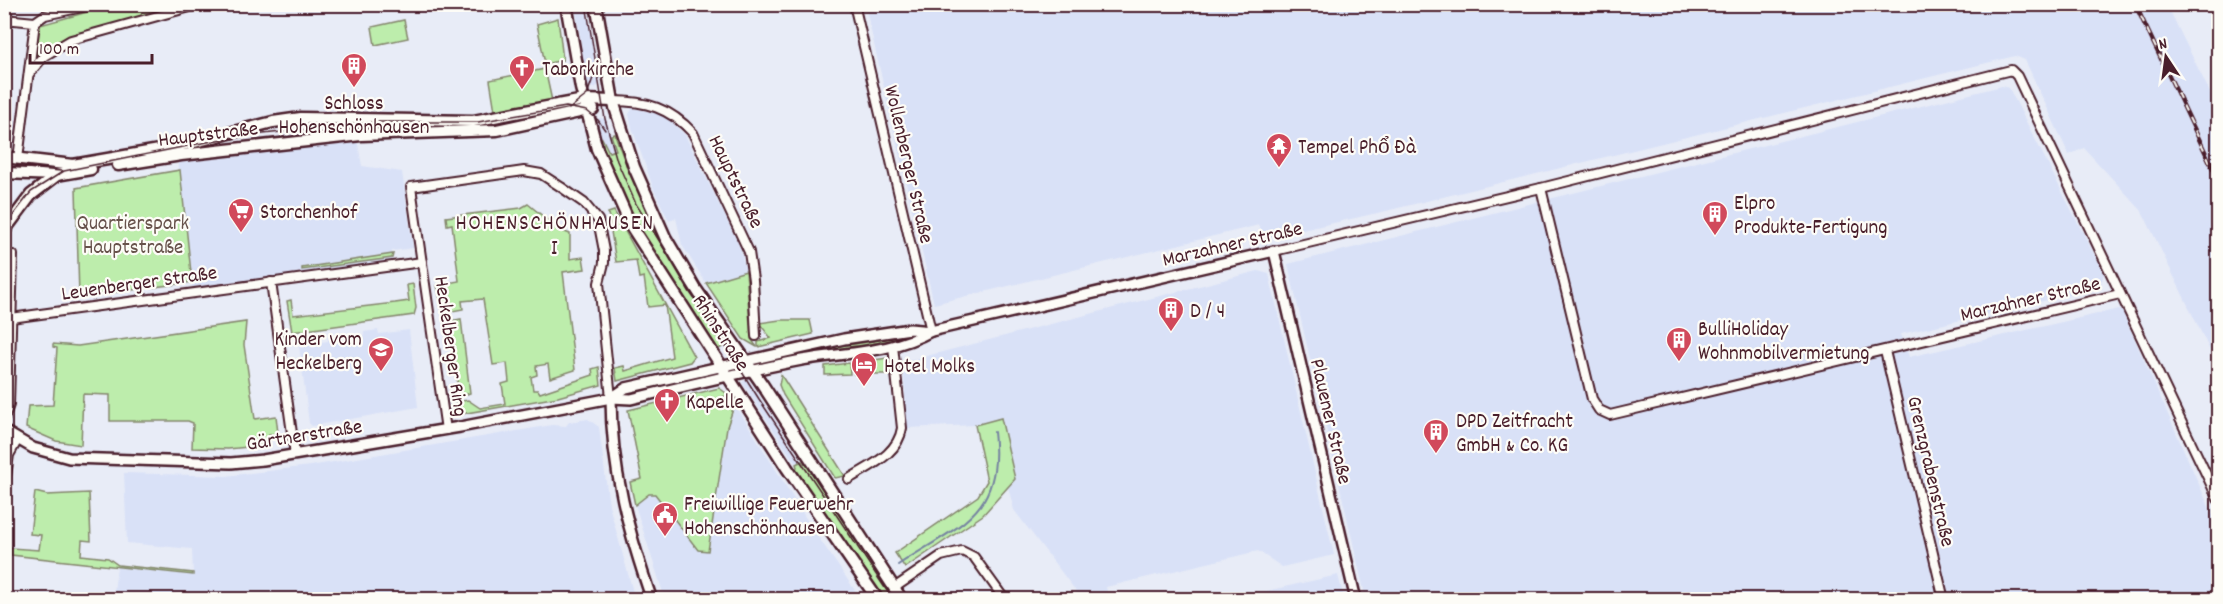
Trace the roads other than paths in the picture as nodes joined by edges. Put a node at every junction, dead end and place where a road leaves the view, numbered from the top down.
1 (97, 4) edge
2 (201, 4) edge
3 (566, 4) edge
4 (596, 4) edge
5 (854, 4) edge
6 (4, 19) edge
7 (35, 22) junction
8 (29, 74) junction
9 (613, 101) junction
10 (585, 106) junction
11 (344, 118) junction
12 (345, 136) junction
13 (180, 151) junction
14 (4, 157) edge
15 (18, 159) junction
16 (70, 165) junction
17 (4, 173) edge
18 (24, 174) junction
19 (56, 176) junction
20 (1541, 188) junction
21 (31, 195) junction
22 (4, 231) edge
23 (1274, 251) junction
24 (13, 255) dead end
25 (422, 262) junction
26 (272, 282) junction
27 (2120, 294) junction
28 (11, 318) junction
29 (932, 331) junction
30 (756, 336) dead end
31 (893, 346) junction
32 (1885, 351) junction
33 (746, 360) junction
34 (721, 366) junction
35 (753, 370) junction
36 (733, 374) junction
37 (611, 398) junction
38 (4, 418) edge
39 (446, 430) junction
40 (4, 431) edge
41 (17, 441) junction
42 (295, 455) junction
43 (849, 479) dead end
44 (4, 490) edge
45 (2218, 499) edge
46 (894, 588) junction
47 (652, 600) edge
48 (878, 600) edge
49 (902, 600) edge
50 (1005, 600) edge
51 (1356, 600) edge
52 (1944, 600) edge

1 - 7 street
2 - 8 street
3 - 10 main road, Rhinstraße
4 - 9 main road, Rhinstraße
5 - 29 street, Wollenberger Straße
6 - 7 street
7 - 8 street
8 - 15 street
9 - 10 main road, Hauptstraße
9 - 30 street, Hauptstraße
9 - 33 main road, Rhinstraße
10 - 11 main road, Hauptstraße
10 - 12 main road, Hauptstraße
10 - 34 main road, Rhinstraße
11 - 12 main road
11 - 13 main road, Hauptstraße
12 - 13 main road, Hauptstraße
13 - 16 main road, Hauptstraße
13 - 19 main road, Hauptstraße
14 - 15 main road, Hauptstraße
15 - 16 main road, Hauptstraße
15 - 18 main road
16 - 19 main road, Hauptstraße
17 - 18 main road, Hauptstraße
18 - 19 main road, Hauptstraße
18 - 21 main road
19 - 21 main road, Hauptstraße
20 - 23 street, Marzahner Straße
20 - 27 street, Marzahner Straße
20 - 32 street, Marzahner Straße
21 - 22 main road, Hauptstraße
23 - 29 street, Marzahner Straße
23 - 51 street, Plauener Straße
24 - 28 street
25 - 26 street, Leuenberger Straße
25 - 37 street, Heckelberger Ring
25 - 39 street, Heckelberger Ring
26 - 28 street, Leuenberger Straße
26 - 42 street
27 - 32 street, Marzahner Straße
27 - 45 street
28 - 38 street
29 - 31 street, Marzahner Straße
29 - 33 street, Marzahner Straße
31 - 35 street, Marzahner Straße
31 - 43 street
32 - 52 street, Grenzgrabenstraße
33 - 34 street, Marzahner Straße
33 - 35 main road, Rhinstraße
34 - 36 main road, Rhinstraße
34 - 37 street, Gärtnerstraße
35 - 36 street, Marzahner Straße
35 - 46 main road, Rhinstraße
36 - 37 street, Gärtnerstraße
36 - 48 main road, Rhinstraße
37 - 39 street, Gärtnerstraße
37 - 47 street
39 - 42 street, Gärtnerstraße
40 - 41 street, Gärtnerstraße
41 - 42 street, Gärtnerstraße
41 - 44 street
46 - 49 main road, Rhinstraße
46 - 50 street

